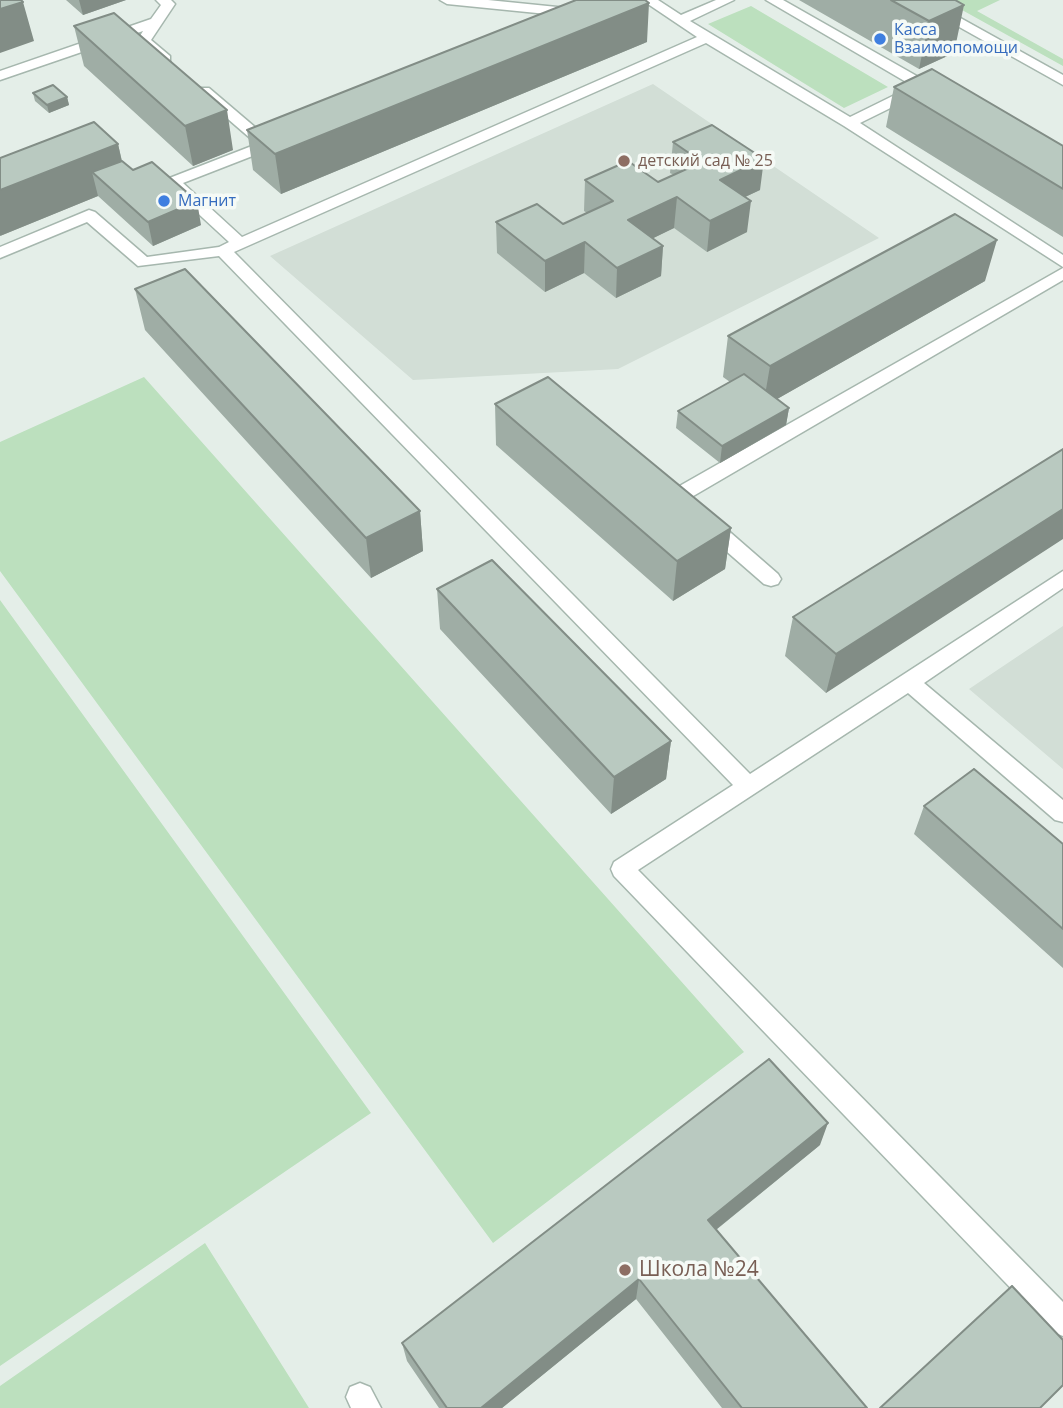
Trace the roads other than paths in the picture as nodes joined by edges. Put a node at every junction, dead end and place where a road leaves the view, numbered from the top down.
1 (163, 0) edge
2 (447, 0) edge
3 (649, 0) edge
4 (727, 0) edge
5 (773, 0) edge
6 (918, 0) edge
7 (593, 15) edge
8 (645, 17) edge
9 (676, 17) junction
10 (157, 22) junction
11 (707, 38) junction
12 (176, 67) edge
13 (0, 76) edge
14 (1063, 81) edge
15 (196, 85) edge
16 (849, 123) junction
17 (231, 248) junction
18 (0, 253) edge
19 (1063, 262) edge
20 (1063, 273) edge
21 (1063, 578) edge
22 (771, 579) dead end
23 (909, 682) junction
24 (748, 787) junction
25 (1063, 813) edge
26 (1063, 1322) edge

1 - 10 street
2 - 7 street
3 - 9 street
4 - 9 street
5 - 16 street
6 - 14 street
8 - 9 street
9 - 11 street
10 - 12 street
10 - 13 street
11 - 16 street
11 - 17 street
15 - 17 street
16 - 19 street
17 - 18 street
17 - 24 street
20 - 22 street
21 - 23 street
23 - 24 street
23 - 25 street
24 - 26 street

